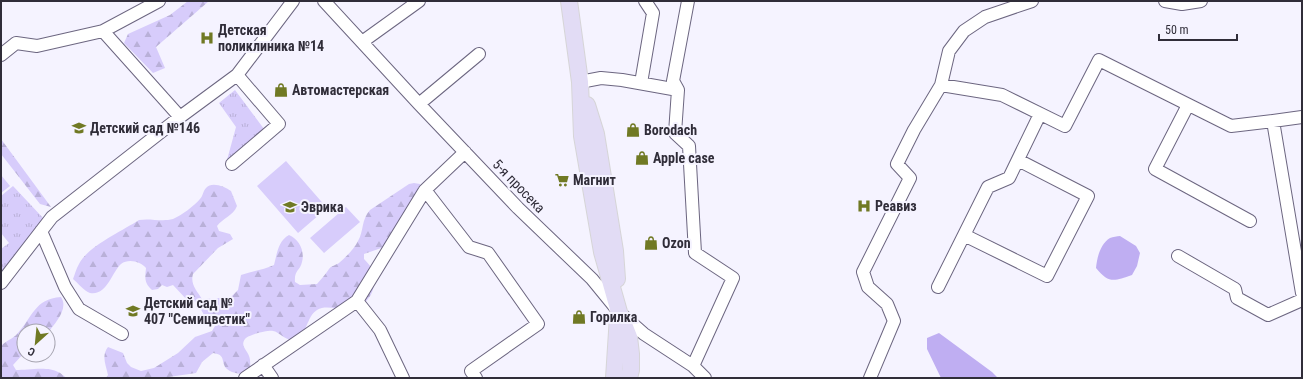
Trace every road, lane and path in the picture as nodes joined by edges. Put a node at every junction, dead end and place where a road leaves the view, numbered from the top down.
1 (159, 1) edge
2 (293, 1) edge
3 (324, 1) edge
4 (419, 1) edge
5 (569, 1) edge
6 (645, 1) edge
7 (688, 1) edge
8 (1032, 1) edge
9 (1165, 1) edge
10 (1202, 1) edge
11 (104, 31) junction
12 (362, 42) junction
13 (479, 54) dead end
14 (1, 55) edge
15 (237, 75) junction
16 (580, 82) junction
17 (641, 83) junction
18 (941, 85) junction
19 (678, 90) junction
20 (419, 104) junction
21 (1188, 105) junction
22 (1040, 114) junction
23 (180, 117) junction
24 (1302, 117) edge
25 (1273, 122) junction
26 (465, 152) junction
27 (1018, 160) junction
28 (232, 164) dead end
29 (425, 190) junction
30 (1250, 221) dead end
31 (41, 231) junction
32 (964, 235) junction
33 (1178, 256) dead end
34 (1, 283) edge
35 (938, 287) dead end
36 (1302, 293) edge
37 (1302, 300) edge
38 (357, 301) junction
39 (619, 312) junction
40 (122, 334) dead end
41 (263, 365) junction
42 (693, 366) junction
43 (245, 378) edge
44 (272, 378) edge
45 (403, 378) edge
46 (476, 378) edge
47 (614, 378) edge
48 (629, 378) edge
49 (704, 378) edge
50 (870, 378) edge

1 - 11 street
2 - 15 street
3 - 12 street, 5-я просека
4 - 12 street
5 - 16 main road
6 - 17 street
7 - 19 street
8 - 18 street
9 - 10 street
11 - 14 street
11 - 23 street
12 - 20 street, 5-я просека
13 - 20 street
15 - 23 street
15 - 28 street
16 - 17 street
16 - 39 main road
17 - 19 street
18 - 22 street
18 - 50 street
19 - 42 street
20 - 26 street, 5-я просека
21 - 22 street
21 - 25 street
21 - 30 street
22 - 27 street
23 - 31 street
24 - 25 street
25 - 36 street
26 - 29 street
26 - 39 street, 5-я просека
27 - 32 street
27 - 32 street
29 - 38 street
29 - 46 street
31 - 34 street
31 - 40 street
32 - 35 street
33 - 37 street
38 - 41 street
38 - 45 street
39 - 42 street, 5-я просека
39 - 47 main road
39 - 48 main road
41 - 43 street
41 - 44 street
42 - 49 street, 5-я просека

